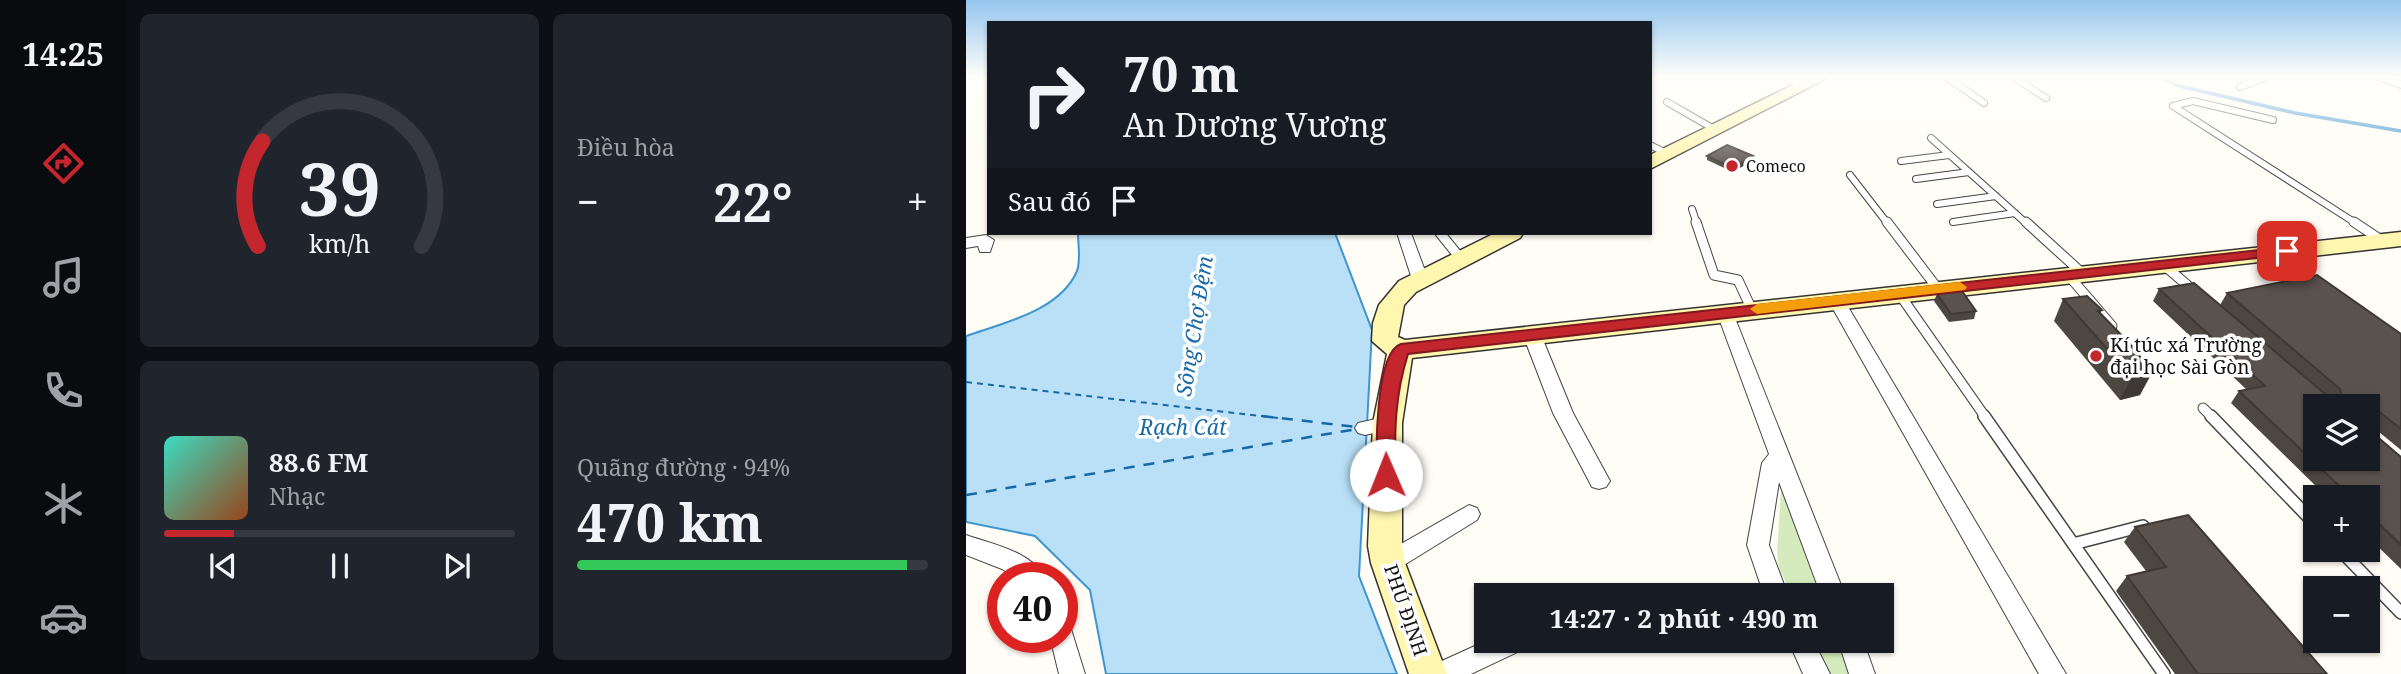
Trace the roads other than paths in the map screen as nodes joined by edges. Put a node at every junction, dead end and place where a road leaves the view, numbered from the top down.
1 (1680, 109) edge
2 (1751, 109) edge
3 (2179, 109) edge
4 (2226, 109) edge
5 (2273, 120) dead end
6 (1714, 129) junction
7 (1931, 138) dead end
8 (1652, 146) edge
9 (1668, 154) junction
10 (1949, 155) junction
11 (1901, 161) dead end
12 (1652, 162) edge
13 (1969, 172) junction
14 (1850, 175) dead end
15 (1916, 179) dead end
16 (1996, 196) junction
17 (1937, 204) dead end
18 (1692, 209) dead end
19 (2015, 213) junction
20 (1953, 222) dead end
21 (1405, 235) edge
22 (1442, 235) edge
23 (1508, 235) edge
24 (2392, 240) edge
25 (966, 243) edge
26 (985, 249) dead end
27 (1461, 259) junction
28 (2164, 264) junction
29 (2075, 274) junction
30 (1420, 279) junction
31 (1938, 289) junction
32 (1899, 293) junction
33 (1836, 300) junction
34 (2204, 300) edge
35 (1752, 310) junction
36 (1726, 313) junction
37 (1532, 335) junction
38 (2120, 336) edge
39 (1401, 350) junction
40 (2203, 408) dead end
41 (1781, 456) junction
42 (1599, 481) dead end
43 (2303, 512) edge
44 (1469, 514) dead end
45 (2160, 522) edge
46 (2073, 544) junction
47 (966, 545) edge
48 (1010, 562) edge
49 (2352, 562) edge
50 (1388, 563) junction
51 (1772, 583) edge
52 (1829, 583) edge
53 (2401, 613) edge
54 (1065, 653) edge
55 (1488, 653) edge
56 (1806, 653) edge
57 (1855, 653) edge
58 (1068, 673) edge
59 (1428, 674) edge
60 (1442, 674) edge
61 (1817, 674) edge
62 (1863, 674) edge
63 (2053, 674) edge
64 (2164, 674) edge

1 - 6 lane
2 - 6 main road
3 - 24 lane
4 - 5 lane
6 - 9 main road
7 - 10 lane
8 - 9 lane
9 - 12 main road
10 - 11 lane
10 - 13 lane
13 - 15 lane
13 - 16 lane
14 - 31 lane
16 - 17 lane
16 - 19 lane
18 - 35 lane
19 - 20 lane
19 - 29 lane
21 - 30 street
22 - 27 lane
23 - 27 main road
24 - 28 main road
25 - 26 street
27 - 30 main road
28 - 29 main road
28 - 34 lane
29 - 31 main road
29 - 38 lane
30 - 39 main road
31 - 32 main road
32 - 33 main road
32 - 46 lane
33 - 35 main road
33 - 63 street
35 - 36 main road
36 - 37 main road
36 - 41 street
37 - 39 main road
37 - 42 street
39 - 50 main road, PHÚ ĐỊNH
40 - 43 lane
41 - 51 street
41 - 52 street
44 - 50 street
45 - 46 lane
46 - 64 lane
47 - 48 street
49 - 53 lane
50 - 59 street, PHÚ ĐỊNH
54 - 58 street
55 - 60 street
56 - 61 street
57 - 62 street

